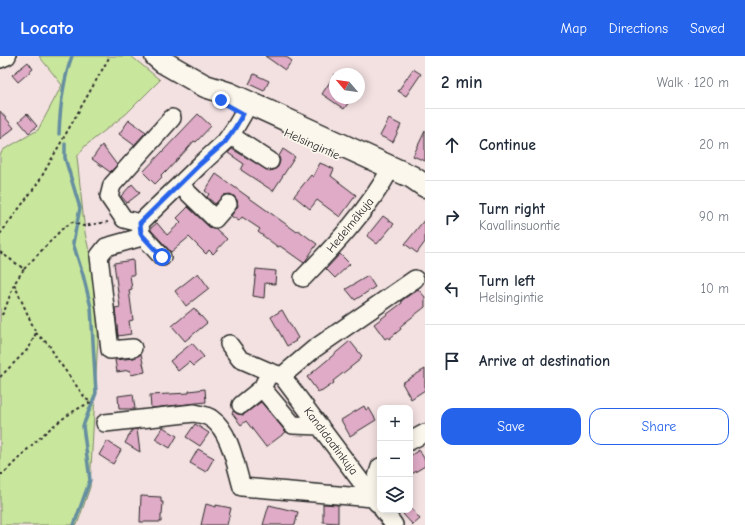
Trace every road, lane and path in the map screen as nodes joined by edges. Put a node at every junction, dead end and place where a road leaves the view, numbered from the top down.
1 (7, 56) edge
2 (110, 56) edge
3 (156, 56) edge
4 (0, 59) edge
5 (246, 109) junction
6 (172, 118) dead end
7 (230, 135) junction
8 (270, 161) dead end
9 (389, 172) junction
10 (180, 185) junction
11 (425, 187) edge
12 (228, 204) dead end
13 (124, 219) junction
14 (141, 228) junction
15 (0, 234) edge
16 (0, 252) edge
17 (162, 257) dead end
18 (24, 269) junction
19 (303, 278) dead end
20 (415, 279) dead end
21 (14, 284) junction
22 (0, 317) edge
23 (36, 333) junction
24 (229, 344) dead end
25 (133, 348) dead end
26 (276, 374) junction
27 (0, 377) edge
28 (262, 388) junction
29 (241, 405) dead end
30 (105, 423) dead end
31 (320, 426) junction
32 (425, 433) edge
33 (413, 439) edge
34 (0, 474) edge
35 (377, 502) edge
36 (385, 513) edge
37 (394, 525) edge

1 - 4 street
2 - 15 path
3 - 5 main road, Helsingintie
5 - 7 street
5 - 9 main road, Helsingintie
6 - 13 street
7 - 8 street
7 - 10 street
9 - 11 main road, Helsingintie
9 - 19 street, Hedelmäkuja
10 - 12 street
10 - 14 street
13 - 14 street
13 - 18 path
14 - 17 street
14 - 25 street
16 - 18 path
18 - 21 path
20 - 26 street
21 - 22 path
21 - 23 path
23 - 27 path
23 - 34 path
24 - 26 street
26 - 28 street
26 - 31 street, Kandidaatinkuja
28 - 29 street
28 - 31 street
30 - 35 street
31 - 35 street, Kandidaatinkuja
32 - 33 street
36 - 37 street, Kandidaatinkuja

